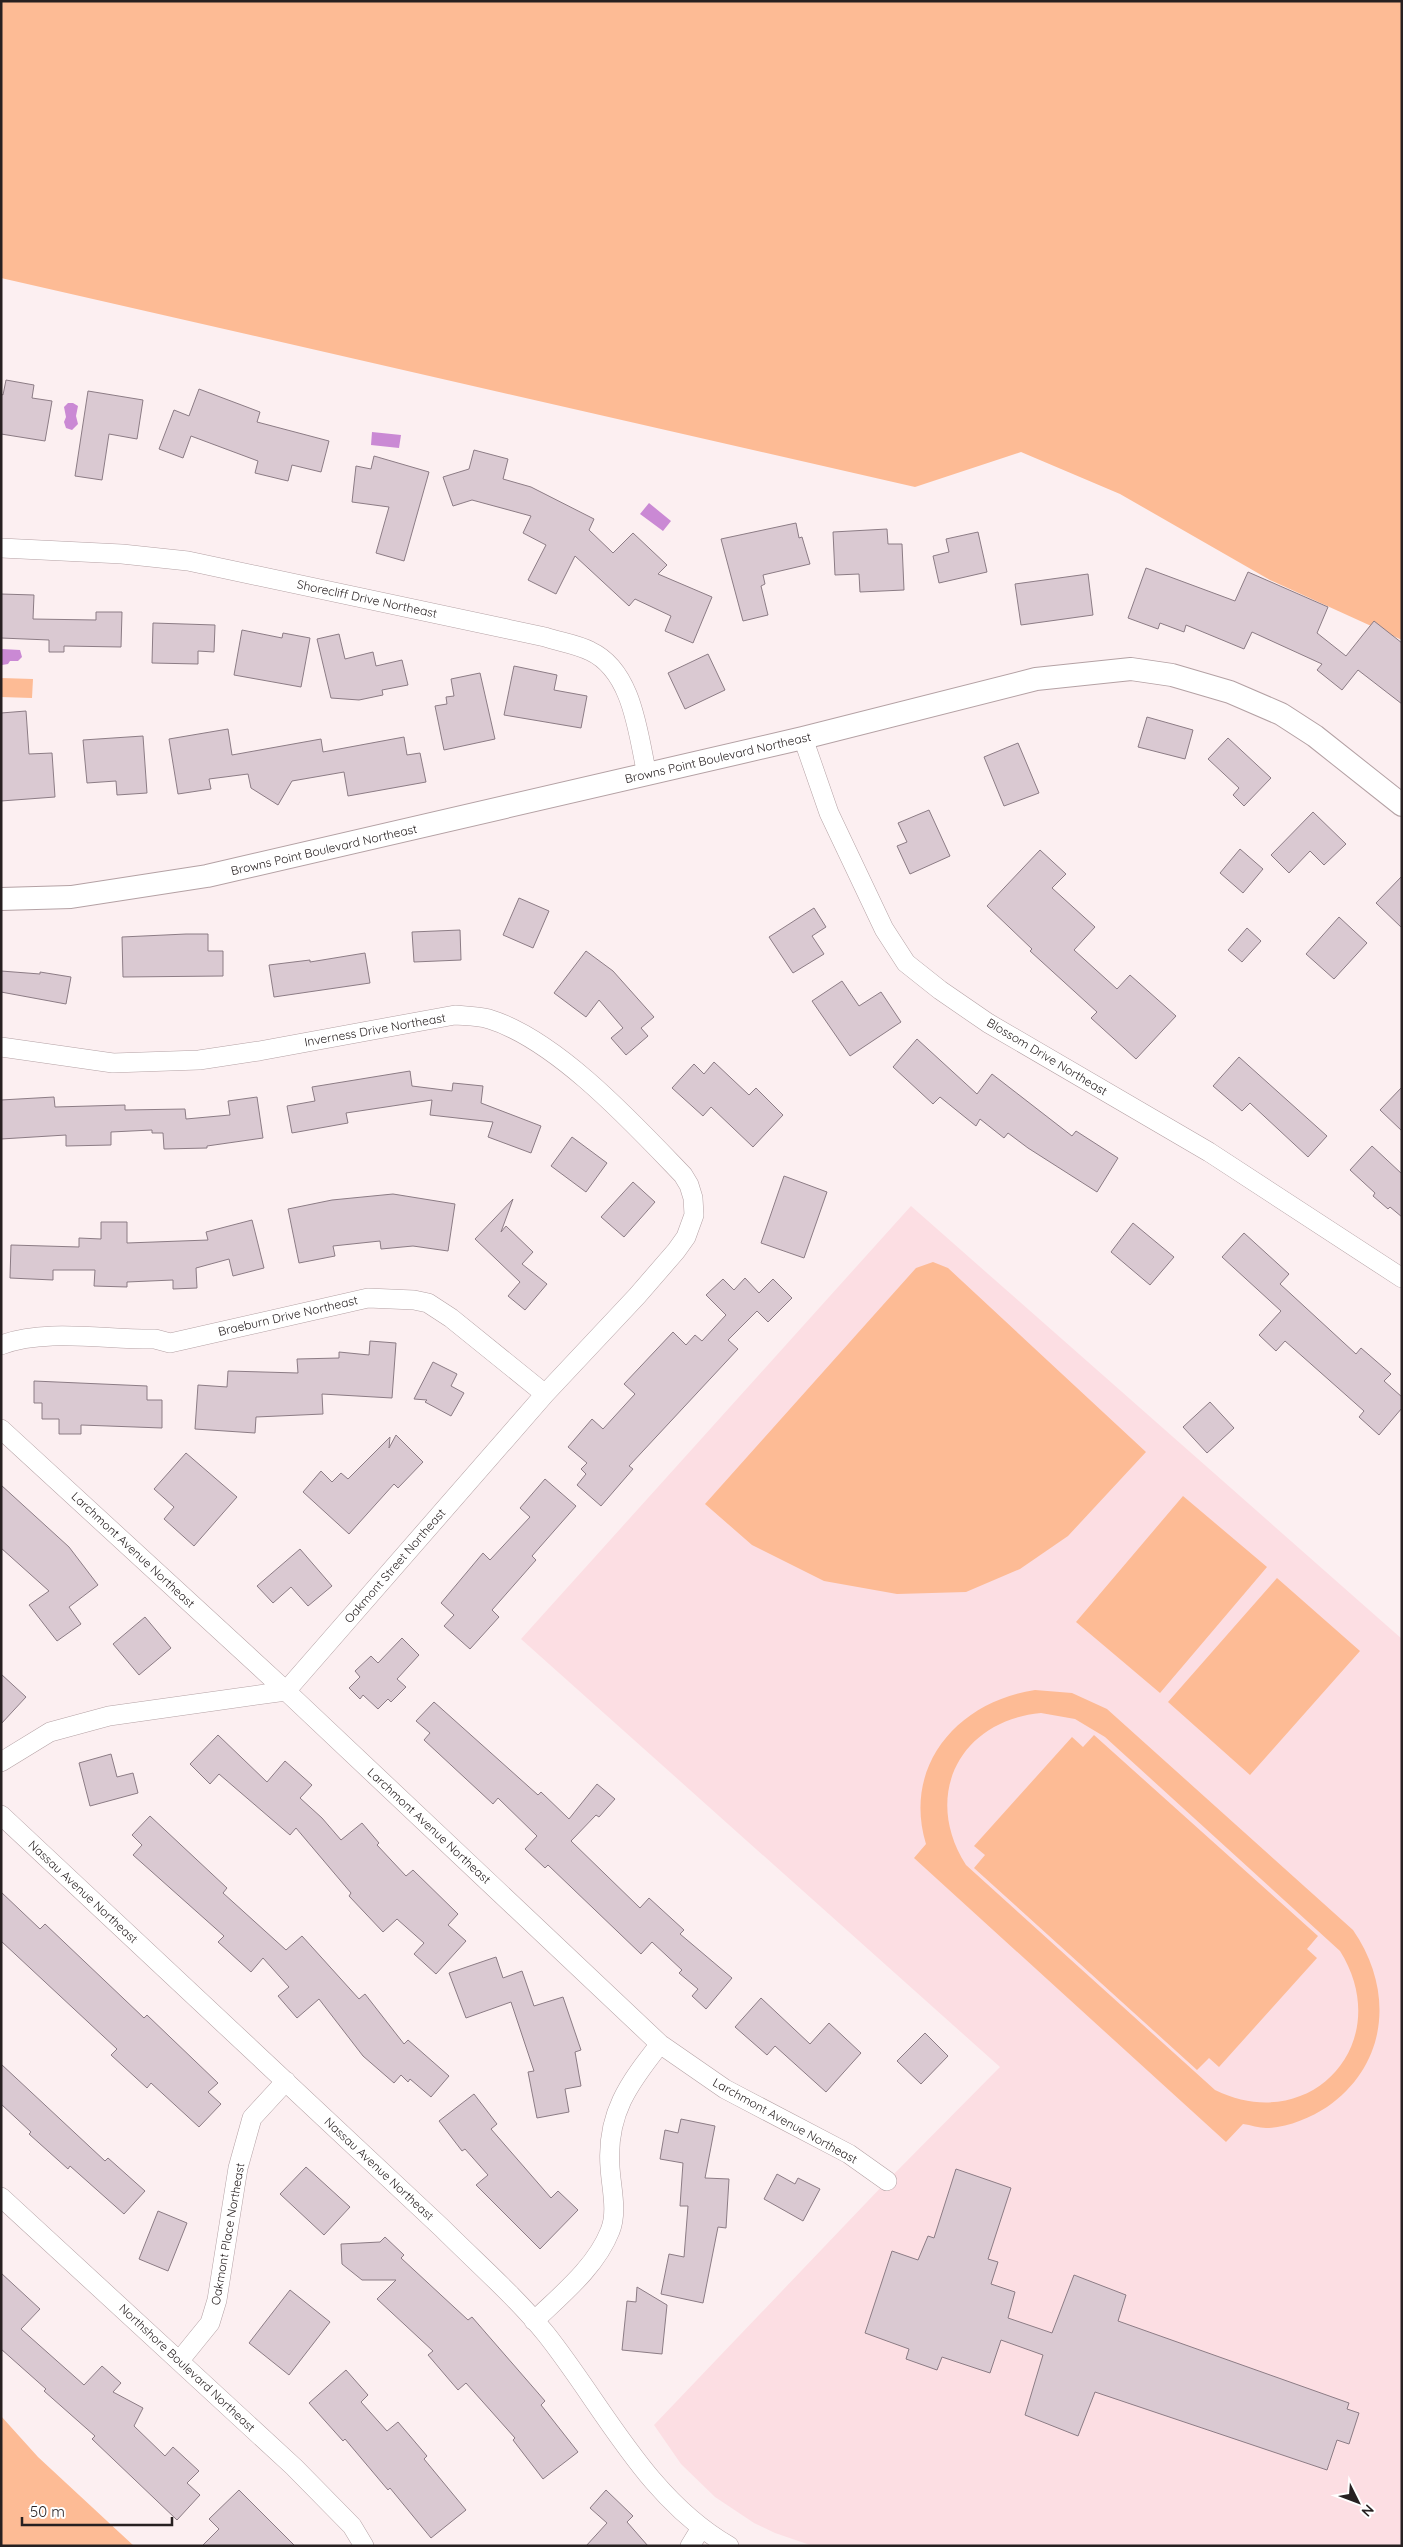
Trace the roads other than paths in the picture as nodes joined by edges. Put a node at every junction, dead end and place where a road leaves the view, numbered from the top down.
1 (1, 548) edge
2 (803, 738) junction
3 (646, 775) junction
4 (1402, 805) edge
5 (1, 899) edge
6 (1, 1047) edge
7 (694, 1215) joint
8 (1402, 1278) edge
9 (1, 1345) edge
10 (544, 1394) junction
11 (1, 1429) edge
12 (286, 1691) junction
13 (1, 1762) edge
14 (1, 1815) edge
15 (660, 2044) junction
16 (286, 2081) junction
17 (887, 2182) dead end
18 (1, 2197) edge
19 (534, 2321) junction
20 (180, 2360) junction
21 (701, 2528) junction
22 (364, 2546) edge
23 (690, 2546) edge
24 (729, 2546) edge

1 - 3 street, Shorecliff Drive Northeast
2 - 3 street, Browns Point Boulevard Northeast
2 - 4 street, Browns Point Boulevard Northeast
2 - 8 street, Blossom Drive Northeast
3 - 5 street, Browns Point Boulevard Northeast
6 - 7 street, Inverness Drive Northeast
7 - 10 street, Oakmont Street Northeast
9 - 10 street, Braeburn Drive Northeast
10 - 12 street, Oakmont Street Northeast
11 - 12 street, Larchmont Avenue Northeast
12 - 13 street
12 - 15 street, Larchmont Avenue Northeast
14 - 16 street, Nassau Avenue Northeast
15 - 17 street, Larchmont Avenue Northeast
15 - 19 street
16 - 19 street, Nassau Avenue Northeast
16 - 20 street, Oakmont Place Northeast
18 - 20 street, Northshore Boulevard Northeast
19 - 21 street, Nassau Avenue Northeast
20 - 22 street, Northshore Boulevard Northeast
21 - 23 street
21 - 24 street, Nassau Avenue Northeast

